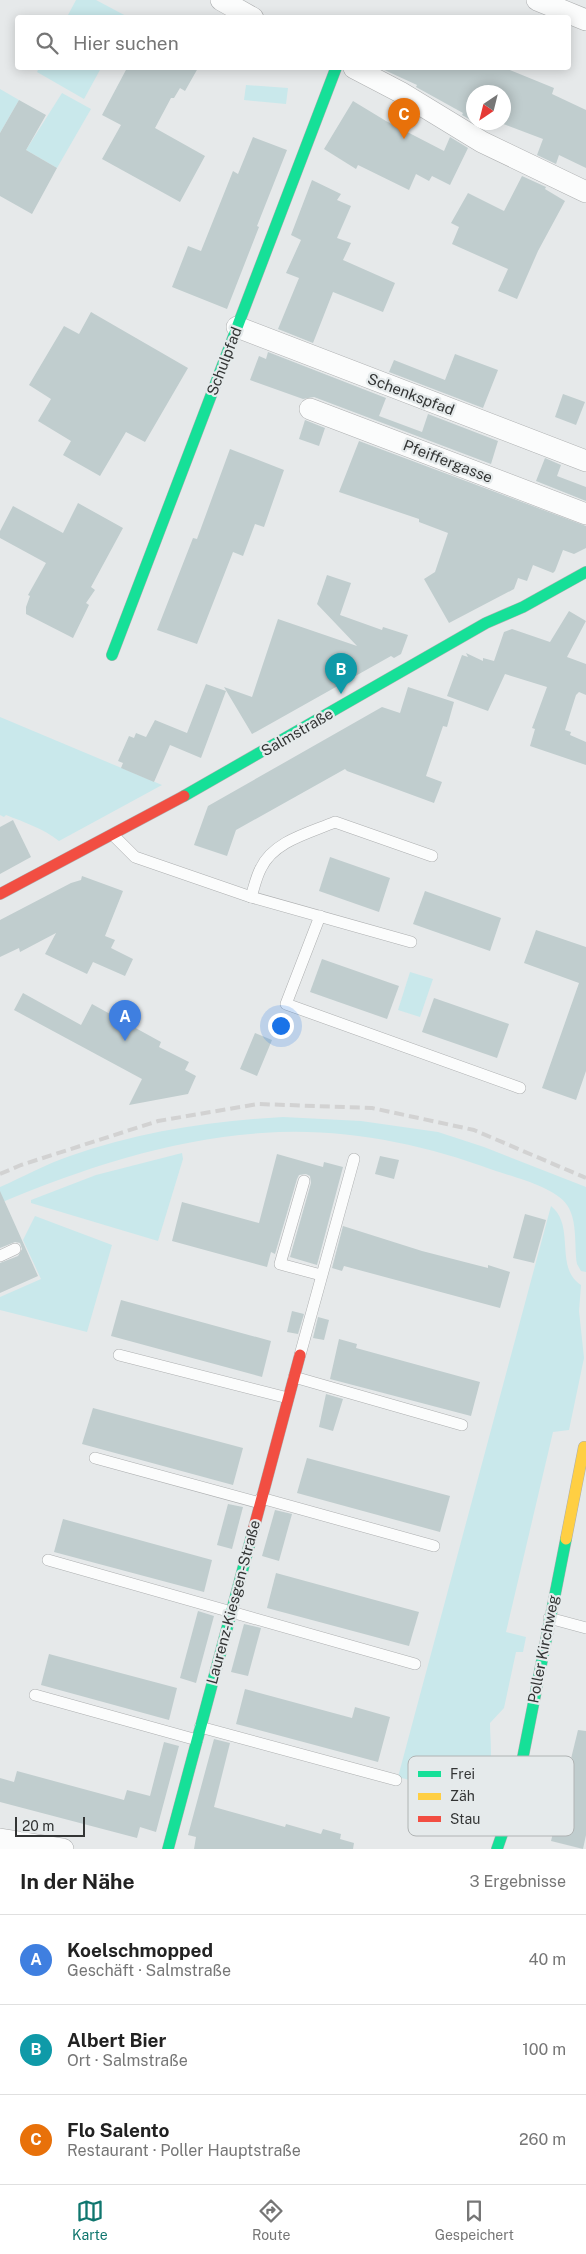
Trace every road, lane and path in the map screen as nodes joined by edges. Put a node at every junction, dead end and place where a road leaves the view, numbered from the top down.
1 (221, 0) edge
2 (537, 0) edge
3 (248, 15) edge
4 (586, 20) edge
5 (335, 70) edge
6 (358, 70) edge
7 (586, 192) edge
8 (237, 327) junction
9 (310, 408) dead end
10 (586, 461) edge
11 (586, 514) edge
12 (586, 572) edge
13 (112, 655) dead end
14 (113, 835) junction
15 (432, 856) dead end
16 (0, 894) edge
17 (251, 897) junction
18 (320, 916) junction
19 (411, 942) dead end
20 (520, 1088) dead end
21 (354, 1159) dead end
22 (304, 1181) dead end
23 (15, 1249) dead end
24 (0, 1256) edge
25 (321, 1275) junction
26 (119, 1355) dead end
27 (300, 1356) joint
28 (294, 1377) junction
29 (288, 1398) junction
30 (462, 1425) dead end
31 (584, 1447) dead end
32 (95, 1458) dead end
33 (261, 1500) junction
34 (434, 1546) dead end
35 (48, 1560) dead end
36 (231, 1611) junction
37 (549, 1618) junction
38 (586, 1628) edge
39 (416, 1664) dead end
40 (35, 1695) dead end
41 (200, 1727) junction
42 (197, 1740) junction
43 (523, 1756) edge
44 (396, 1780) dead end
45 (501, 1836) edge
46 (0, 1840) edge
47 (63, 1849) edge
48 (168, 1849) edge
49 (497, 1849) edge

1 - 3 street
2 - 4 street
5 - 8 street, Schulpfad
6 - 7 street
8 - 10 street, Schenkspfad
8 - 13 street, Schulpfad
9 - 11 street, Pfeiffergasse
12 - 14 street, Salmstraße
14 - 16 street, Salmstraße
14 - 17 lane
15 - 17 lane
17 - 18 lane
18 - 19 lane
18 - 20 lane
21 - 25 lane
22 - 25 lane
23 - 24 lane
25 - 27 lane
26 - 29 lane
27 - 28 street, Laurenz-Kiesgen-Straße
28 - 29 street, Laurenz-Kiesgen-Straße
28 - 30 lane
29 - 33 street, Laurenz-Kiesgen-Straße
31 - 37 street, Poller Kirchweg
32 - 33 lane
33 - 34 lane
33 - 36 street, Laurenz-Kiesgen-Straße
35 - 36 lane
36 - 39 lane
36 - 41 street, Laurenz-Kiesgen-Straße
37 - 38 lane
37 - 43 street, Poller Kirchweg
40 - 42 lane
41 - 42 street, Laurenz-Kiesgen-Straße
41 - 44 lane
42 - 48 street, Laurenz-Kiesgen-Straße
45 - 49 street, Poller Kirchweg
46 - 47 street

